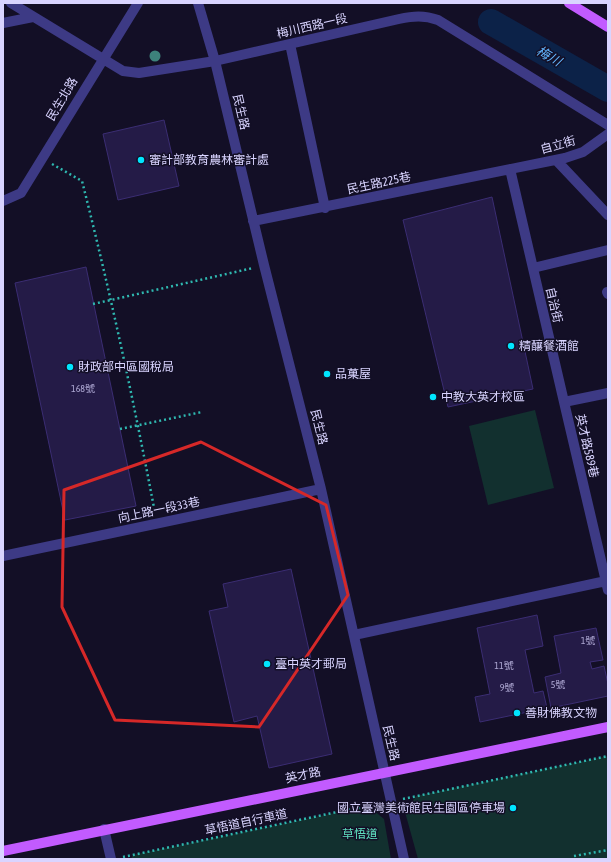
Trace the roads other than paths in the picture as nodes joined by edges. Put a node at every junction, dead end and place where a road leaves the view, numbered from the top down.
1 (11, 3) edge
2 (138, 3) edge
3 (198, 3) edge
4 (569, 3) edge
5 (34, 17) junction
6 (3, 23) edge
7 (608, 27) edge
8 (290, 44) junction
9 (102, 59) junction
10 (215, 60) junction
11 (608, 125) edge
12 (608, 134) edge
13 (556, 160) junction
14 (510, 169) junction
15 (3, 201) edge
16 (325, 208) junction
17 (608, 215) edge
18 (254, 221) junction
19 (608, 250) edge
20 (533, 268) junction
21 (608, 393) edge
22 (564, 402) junction
23 (321, 489) junction
24 (3, 556) edge
25 (607, 586) edge
26 (354, 635) junction
27 (608, 727) edge
28 (385, 772) junction
29 (104, 829) junction
30 (3, 851) edge
31 (111, 859) edge
32 (404, 859) edge

1 - 5 street, 梅川西路一段
2 - 9 street, 民生北路
3 - 10 street, 民生路
4 - 7 main road
5 - 6 street
5 - 9 street, 梅川西路一段
8 - 10 street, 梅川西路一段
8 - 11 street, 梅川西路一段
8 - 16 street
9 - 10 street, 梅川西路一段
9 - 15 street, 民生北路
10 - 18 street, 民生路
12 - 13 street, 自立街
13 - 14 street, 自立街
13 - 17 street
14 - 16 street, 民生路225巷
14 - 20 street, 自治街
16 - 18 street, 民生路225巷
18 - 23 street, 民生路
19 - 20 street
20 - 22 street, 自治街
21 - 22 street
22 - 25 street, 英才路589巷
23 - 24 street, 向上路一段33巷
23 - 26 street, 民生路
25 - 26 street
26 - 28 street, 民生路
27 - 28 main road, 英才路
28 - 29 main road, 英才路
28 - 32 street, 民生路
29 - 30 main road, 英才路
29 - 31 street

